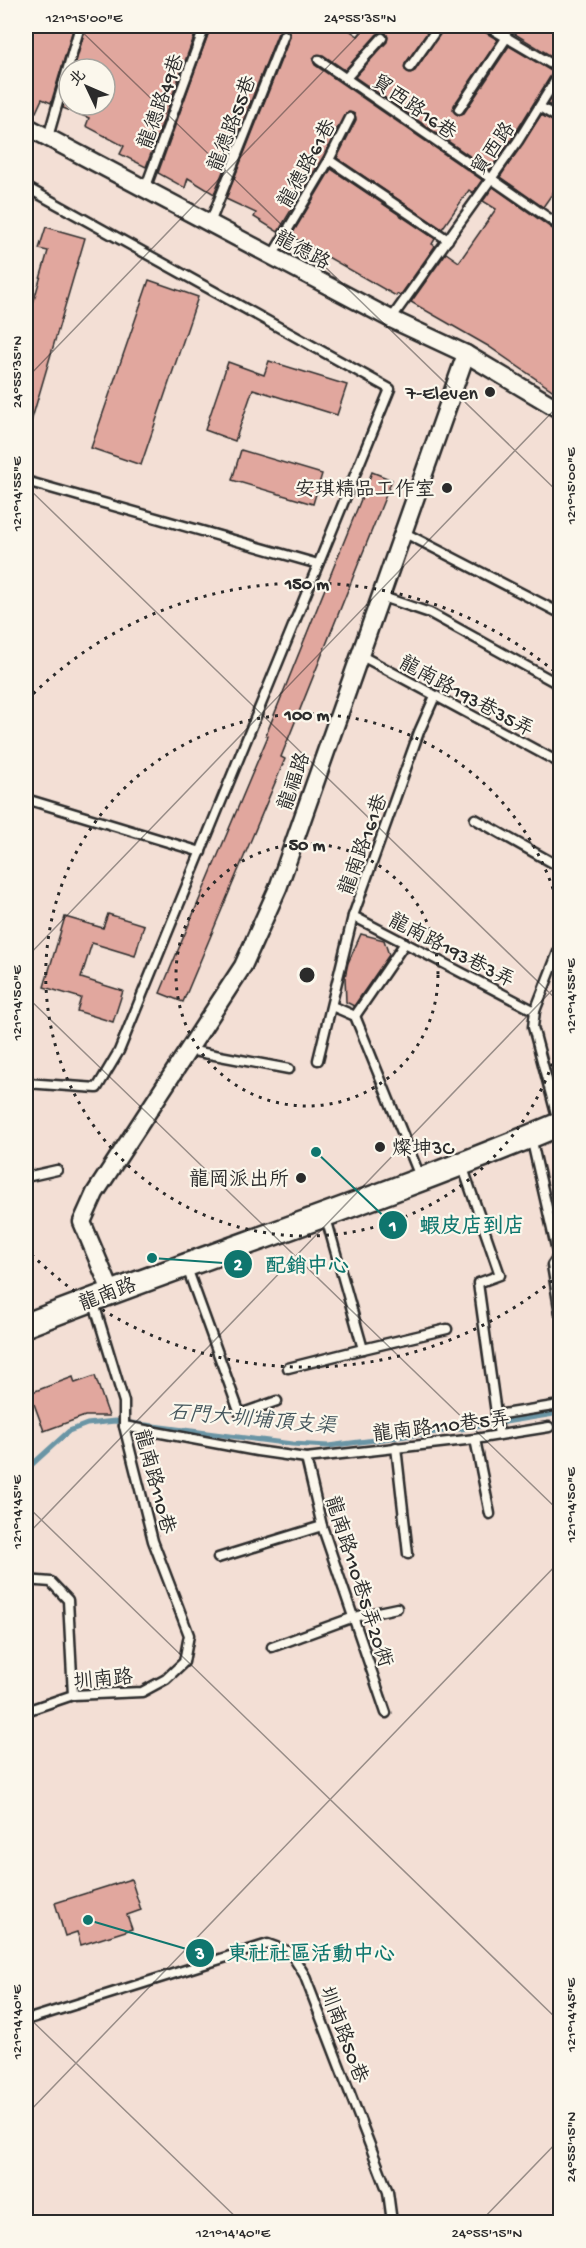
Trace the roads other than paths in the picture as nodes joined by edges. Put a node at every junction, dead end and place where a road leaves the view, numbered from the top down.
1 (80, 26) edge
2 (205, 26) edge
3 (439, 26) edge
4 (487, 26) edge
5 (284, 35) dead end
6 (507, 37) junction
7 (382, 38) dead end
8 (318, 60) dead end
9 (410, 67) dead end
10 (561, 71) edge
11 (346, 78) junction
12 (540, 107) junction
13 (459, 109) dead end
14 (350, 118) dead end
15 (561, 119) edge
16 (26, 126) edge
17 (48, 137) junction
18 (329, 160) junction
19 (491, 180) junction
20 (26, 187) edge
21 (146, 189) junction
22 (210, 223) junction
23 (561, 226) edge
24 (448, 240) junction
25 (272, 256) junction
26 (390, 319) junction
27 (466, 354) junction
28 (561, 410) edge
29 (26, 481) edge
30 (403, 532) junction
31 (318, 564) junction
32 (380, 596) junction
33 (561, 613) edge
34 (359, 655) junction
35 (561, 685) edge
36 (435, 696) junction
37 (561, 763) edge
38 (26, 799) edge
39 (475, 819) dead end
40 (201, 852) junction
41 (561, 867) edge
42 (353, 916) junction
43 (405, 944) junction
44 (561, 947) edge
45 (332, 1006) junction
46 (535, 1011) junction
47 (355, 1016) junction
48 (188, 1050) junction
49 (318, 1060) dead end
50 (289, 1069) dead end
51 (26, 1083) edge
52 (560, 1125) edge
53 (531, 1137) junction
54 (462, 1165) junction
55 (57, 1170) dead end
56 (26, 1177) edge
57 (421, 1179) junction
58 (325, 1214) junction
59 (186, 1265) junction
60 (102, 1295) junction
61 (561, 1314) edge
62 (26, 1325) edge
63 (447, 1329) dead end
64 (363, 1349) junction
65 (288, 1368) dead end
66 (277, 1401) dead end
67 (561, 1405) edge
68 (496, 1415) junction
69 (123, 1426) junction
70 (549, 1427) dead end
71 (499, 1435) junction
72 (475, 1439) junction
73 (396, 1447) junction
74 (306, 1458) junction
75 (490, 1514) dead end
76 (322, 1526) junction
77 (408, 1554) dead end
78 (218, 1558) dead end
79 (26, 1580) edge
80 (398, 1608) dead end
81 (354, 1617) junction
82 (189, 1635) joint
83 (272, 1647) dead end
84 (73, 1695) junction
85 (26, 1711) edge
86 (386, 1713) dead end
87 (26, 2020) edge
88 (392, 2223) edge

1 - 17 lane
2 - 21 lane, 龍德路49巷
3 - 9 lane
4 - 6 lane
5 - 22 lane, 龍德路55巷
6 - 10 lane
6 - 13 lane
7 - 11 lane
8 - 11 lane, 貿西路16巷
10 - 12 lane, 貿西路
11 - 19 lane, 貿西路16巷
12 - 15 lane
12 - 19 lane, 貿西路
14 - 18 lane, 龍德路61巷
16 - 17 street, 龍德路
17 - 21 street, 龍德路
18 - 24 lane
18 - 25 lane, 龍德路61巷
19 - 23 lane, 貿西路16巷
19 - 24 lane, 貿西路
20 - 31 lane
21 - 22 street, 龍德路
22 - 25 street, 龍德路
24 - 26 lane, 貿西路
25 - 26 street, 龍德路
26 - 27 street, 龍德路
27 - 28 street, 龍德路
27 - 30 street, 龍福路
29 - 31 lane
30 - 32 street, 龍福路
30 - 33 lane
31 - 40 lane
32 - 34 street, 龍福路
32 - 35 lane
34 - 36 lane, 龍南路193巷35弄
34 - 48 street, 龍福路
36 - 37 lane, 龍南路193巷35弄
36 - 42 lane, 龍南路161巷
38 - 40 lane
39 - 41 lane
40 - 51 lane
42 - 43 lane, 龍南路193巷3弄
42 - 45 lane, 龍南路161巷
43 - 46 lane, 龍南路193巷3弄
43 - 47 lane
44 - 46 lane
45 - 47 lane
45 - 49 lane, 龍南路161巷
46 - 52 lane
47 - 57 lane
48 - 50 lane
48 - 60 street, 龍福路
52 - 53 main road, 龍南路
53 - 54 main road, 龍南路
53 - 61 lane
54 - 57 main road, 龍南路
54 - 68 lane
55 - 56 lane
57 - 58 main road, 龍南路
58 - 59 main road, 龍南路
58 - 64 lane
59 - 60 main road, 龍南路
59 - 66 lane
60 - 62 main road, 龍南路
60 - 69 lane, 龍南路110巷
63 - 64 lane
64 - 65 lane
67 - 68 lane
68 - 71 lane
69 - 74 lane, 龍南路110巷5弄
69 - 82 lane, 龍南路110巷
70 - 71 lane, 龍南路110巷5弄
71 - 72 lane, 龍南路110巷5弄
72 - 73 lane, 龍南路110巷5弄
72 - 75 lane
73 - 74 lane, 龍南路110巷5弄
73 - 77 lane
74 - 76 lane, 龍南路110巷5弄20衖
76 - 78 lane
76 - 81 lane, 龍南路110巷5弄20衖
79 - 84 lane
80 - 81 lane
81 - 83 lane
81 - 86 lane, 龍南路110巷5弄20衖
82 - 84 lane, 圳南路
84 - 85 lane, 圳南路
87 - 88 lane, 圳南路50巷

